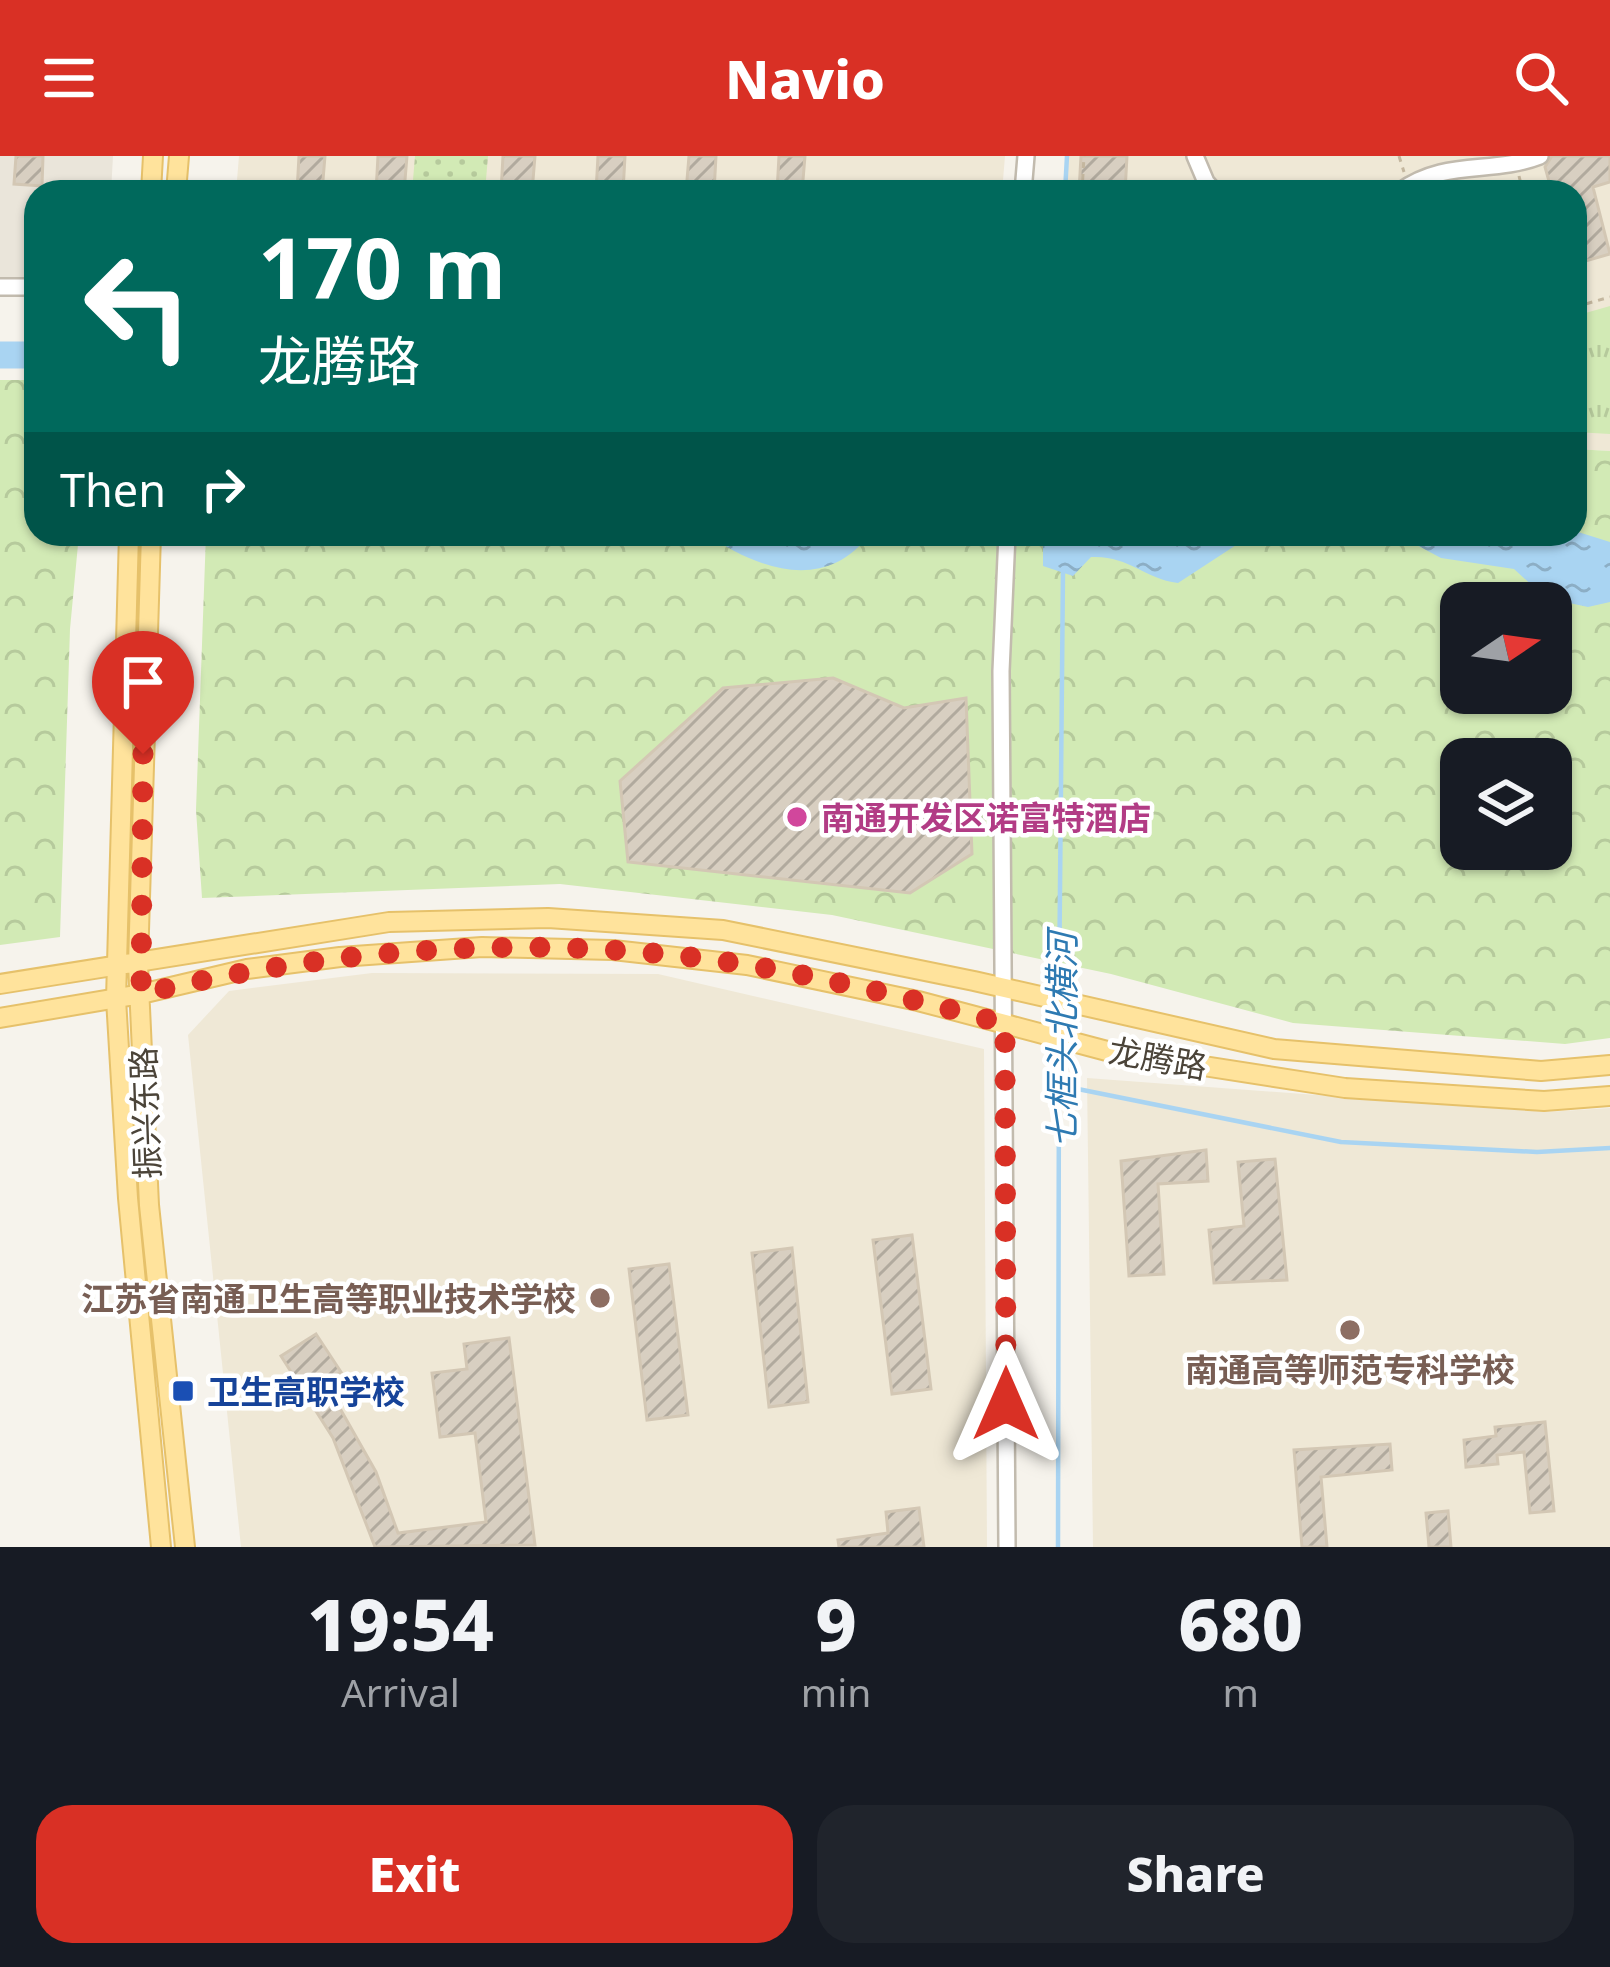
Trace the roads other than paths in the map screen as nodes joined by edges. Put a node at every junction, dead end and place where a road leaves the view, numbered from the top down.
1 (1540, 156) edge
2 (1423, 180) edge
3 (129, 546) edge
4 (151, 546) edge
5 (1006, 546) edge
6 (138, 964) junction
7 (117, 966) junction
8 (0, 984) edge
9 (1005, 988) junction
10 (141, 994) junction
11 (116, 999) junction
12 (0, 1018) edge
13 (1005, 1024) junction
14 (1610, 1065) edge
15 (1610, 1096) edge
16 (161, 1547) edge
17 (185, 1547) edge
18 (1007, 1547) edge

1 - 2 street
3 - 7 main road, 振兴东路
4 - 6 main road, 振兴东路
5 - 9 street
6 - 7 main road, 龙腾路
6 - 9 main road, 龙腾路
6 - 10 main road, 振兴东路
7 - 8 main road, 龙腾路
7 - 11 main road, 振兴东路
9 - 13 street
9 - 14 main road, 龙腾路
10 - 11 main road, 龙腾路
10 - 13 main road, 龙腾路
10 - 17 main road, 振兴东路
11 - 12 main road, 龙腾路
11 - 16 main road, 振兴东路
13 - 15 main road, 龙腾路
13 - 18 street

